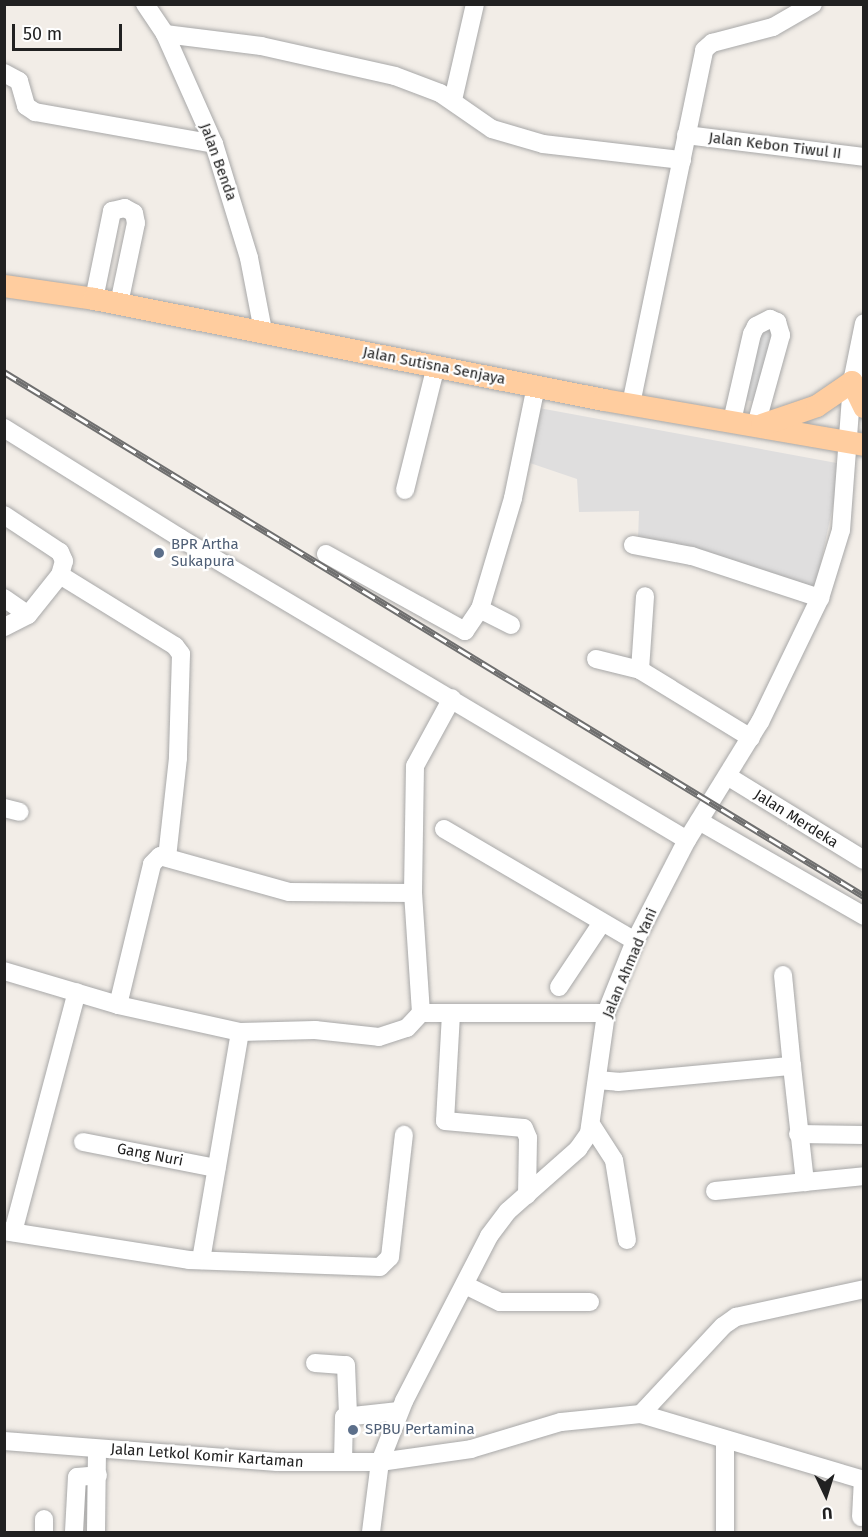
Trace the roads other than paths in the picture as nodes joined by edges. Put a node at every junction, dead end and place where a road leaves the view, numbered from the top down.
1 (145, 4) edge
2 (475, 4) edge
3 (813, 4) edge
4 (165, 34) junction
5 (4, 73) edge
6 (453, 100) junction
7 (687, 135) junction
8 (214, 144) junction
9 (864, 157) edge
10 (682, 160) junction
11 (4, 286) edge
12 (94, 299) junction
13 (119, 304) junction
14 (864, 323) edge
15 (263, 331) junction
16 (436, 366) junction
17 (852, 382) junction
18 (536, 386) junction
19 (632, 404) junction
20 (864, 407) edge
21 (732, 421) junction
22 (758, 425) junction
23 (4, 428) edge
24 (856, 444) edge
25 (405, 490) dead end
26 (4, 515) edge
27 (633, 545) dead end
28 (326, 554) dead end
29 (60, 575) junction
30 (645, 596) dead end
31 (4, 598) edge
32 (820, 598) junction
33 (480, 609) junction
34 (28, 615) junction
35 (511, 626) dead end
36 (4, 627) edge
37 (596, 659) dead end
38 (640, 670) junction
39 (452, 698) junction
40 (751, 738) junction
41 (724, 784) junction
42 (699, 821) junction
43 (444, 829) dead end
44 (687, 840) junction
45 (167, 857) junction
46 (864, 860) edge
47 (413, 893) junction
48 (864, 916) edge
49 (601, 924) junction
50 (635, 941) junction
51 (4, 971) edge
52 (783, 975) dead end
53 (559, 987) dead end
54 (77, 992) junction
55 (118, 1005) junction
56 (421, 1013) junction
57 (606, 1013) junction
58 (451, 1014) junction
59 (240, 1032) junction
60 (792, 1066) junction
61 (597, 1080) junction
62 (592, 1126) junction
63 (798, 1134) junction
64 (404, 1135) dead end
65 (864, 1135) edge
66 (83, 1142) dead end
67 (216, 1168) junction
68 (864, 1176) edge
69 (806, 1182) junction
70 (715, 1191) dead end
71 (527, 1195) junction
72 (9, 1232) edge
73 (627, 1240) dead end
74 (201, 1260) junction
75 (465, 1285) junction
76 (864, 1289) edge
77 (590, 1302) dead end
78 (315, 1363) dead end
79 (399, 1411) junction
80 (641, 1414) junction
81 (348, 1415) junction
82 (725, 1440) junction
83 (4, 1441) edge
84 (98, 1449) junction
85 (343, 1461) junction
86 (380, 1462) junction
87 (98, 1475) junction
88 (863, 1480) edge
89 (75, 1511) junction
90 (97, 1512) junction
91 (861, 1517) dead end
92 (74, 1533) edge
93 (96, 1533) edge
94 (370, 1533) edge
95 (724, 1533) edge

1 - 4 street, Jalan Benda
2 - 6 street
3 - 7 street
4 - 6 street
4 - 8 street, Jalan Benda
5 - 8 street
6 - 10 street
7 - 9 street, Jalan Kebon Tiwul II
7 - 10 street
8 - 15 street, Jalan Benda
10 - 19 street
11 - 12 main road, Jalan Sutisna Senjaya
12 - 13 main road, Jalan Sutisna Senjaya
12 - 13 street
13 - 15 main road, Jalan Sutisna Senjaya
14 - 17 street, Jalan Ahmad Yani
15 - 16 main road, Jalan Sutisna Senjaya
16 - 18 main road, Jalan Sutisna Senjaya
16 - 25 street
17 - 20 main road
17 - 22 main road
17 - 24 street, Jalan Ahmad Yani
18 - 19 main road, Jalan Sutisna Senjaya
18 - 33 street
19 - 21 main road, Jalan Sutisna Senjaya
21 - 22 main road, Jalan Sutisna Senjaya
21 - 22 street
22 - 24 main road, Jalan Sutisna Senjaya
23 - 39 street
24 - 32 street, Jalan Ahmad Yani
26 - 29 street
27 - 32 street
28 - 33 street
29 - 34 street
29 - 45 street
30 - 38 street
31 - 34 street
32 - 40 street, Jalan Ahmad Yani
33 - 35 street
34 - 36 street
37 - 38 street
38 - 40 street
39 - 44 street
39 - 47 street
40 - 41 street, Jalan Ahmad Yani
41 - 42 street, Jalan Ahmad Yani
41 - 46 street, Jalan Merdeka
42 - 44 street, Jalan Ahmad Yani
42 - 48 street
43 - 49 street
44 - 50 street, Jalan Ahmad Yani
45 - 47 street
45 - 55 street
47 - 56 street
49 - 50 street
49 - 53 street
50 - 57 street, Jalan Ahmad Yani
51 - 54 street
52 - 60 street
54 - 55 street
54 - 72 street
55 - 59 street
56 - 58 street
56 - 59 street
57 - 58 street
57 - 61 street, Jalan Ahmad Yani
58 - 71 street
59 - 67 street
60 - 61 street
60 - 63 street
61 - 62 street, Jalan Ahmad Yani
62 - 71 street, Jalan Ahmad Yani
62 - 73 street
63 - 65 street
63 - 69 street
64 - 74 street
66 - 67 street, Gang Nuri
67 - 74 street
68 - 69 street
69 - 70 street
71 - 75 street, Jalan Ahmad Yani
72 - 74 street
75 - 77 street
75 - 79 street, Jalan Ahmad Yani
76 - 80 street
78 - 81 street
79 - 81 street
79 - 86 street, Jalan Ahmad Yani
80 - 82 street, Jalan Letkol Komir Kartaman
80 - 86 street, Jalan Letkol Komir Kartaman
81 - 85 street
82 - 88 street, Jalan Letkol Komir Kartaman
82 - 95 street
83 - 84 street, Jalan Letkol Komir Kartaman
84 - 85 street, Jalan Letkol Komir Kartaman
84 - 87 street
85 - 86 street, Jalan Letkol Komir Kartaman
86 - 94 street, Jalan Ahmad Yani
87 - 89 street
87 - 90 street
88 - 91 street
89 - 90 street
89 - 92 street
90 - 93 street

